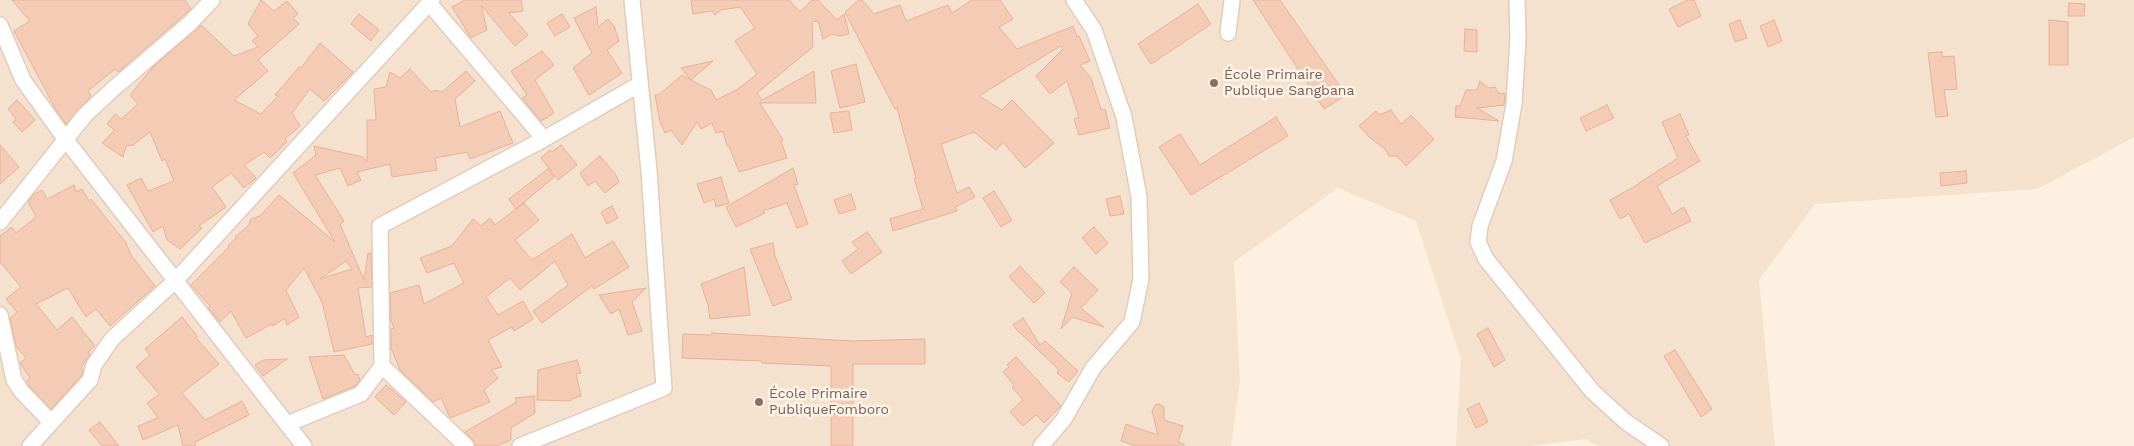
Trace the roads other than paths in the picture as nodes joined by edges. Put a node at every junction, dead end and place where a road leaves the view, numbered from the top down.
1 (212, 0) edge
2 (632, 0) edge
3 (1074, 0) edge
4 (1232, 0) edge
5 (1517, 0) edge
6 (430, 2) edge
7 (0, 26) edge
8 (1228, 33) dead end
9 (640, 84) junction
10 (544, 139) junction
11 (66, 140) junction
12 (0, 222) edge
13 (176, 280) junction
14 (0, 316) edge
15 (382, 366) junction
16 (51, 422) junction
17 (287, 424) junction
18 (30, 446) edge
19 (304, 446) edge
20 (466, 446) edge
21 (520, 446) edge
22 (1041, 446) edge
23 (1661, 446) edge

1 - 11 street
2 - 9 street
3 - 22 street
4 - 8 street
5 - 23 street
6 - 10 street
6 - 13 street
7 - 11 street
9 - 10 street
9 - 21 street
10 - 15 street
11 - 12 street
11 - 13 street
13 - 16 street
13 - 17 street
14 - 16 street
15 - 17 street
15 - 20 street
16 - 18 street
17 - 19 street

